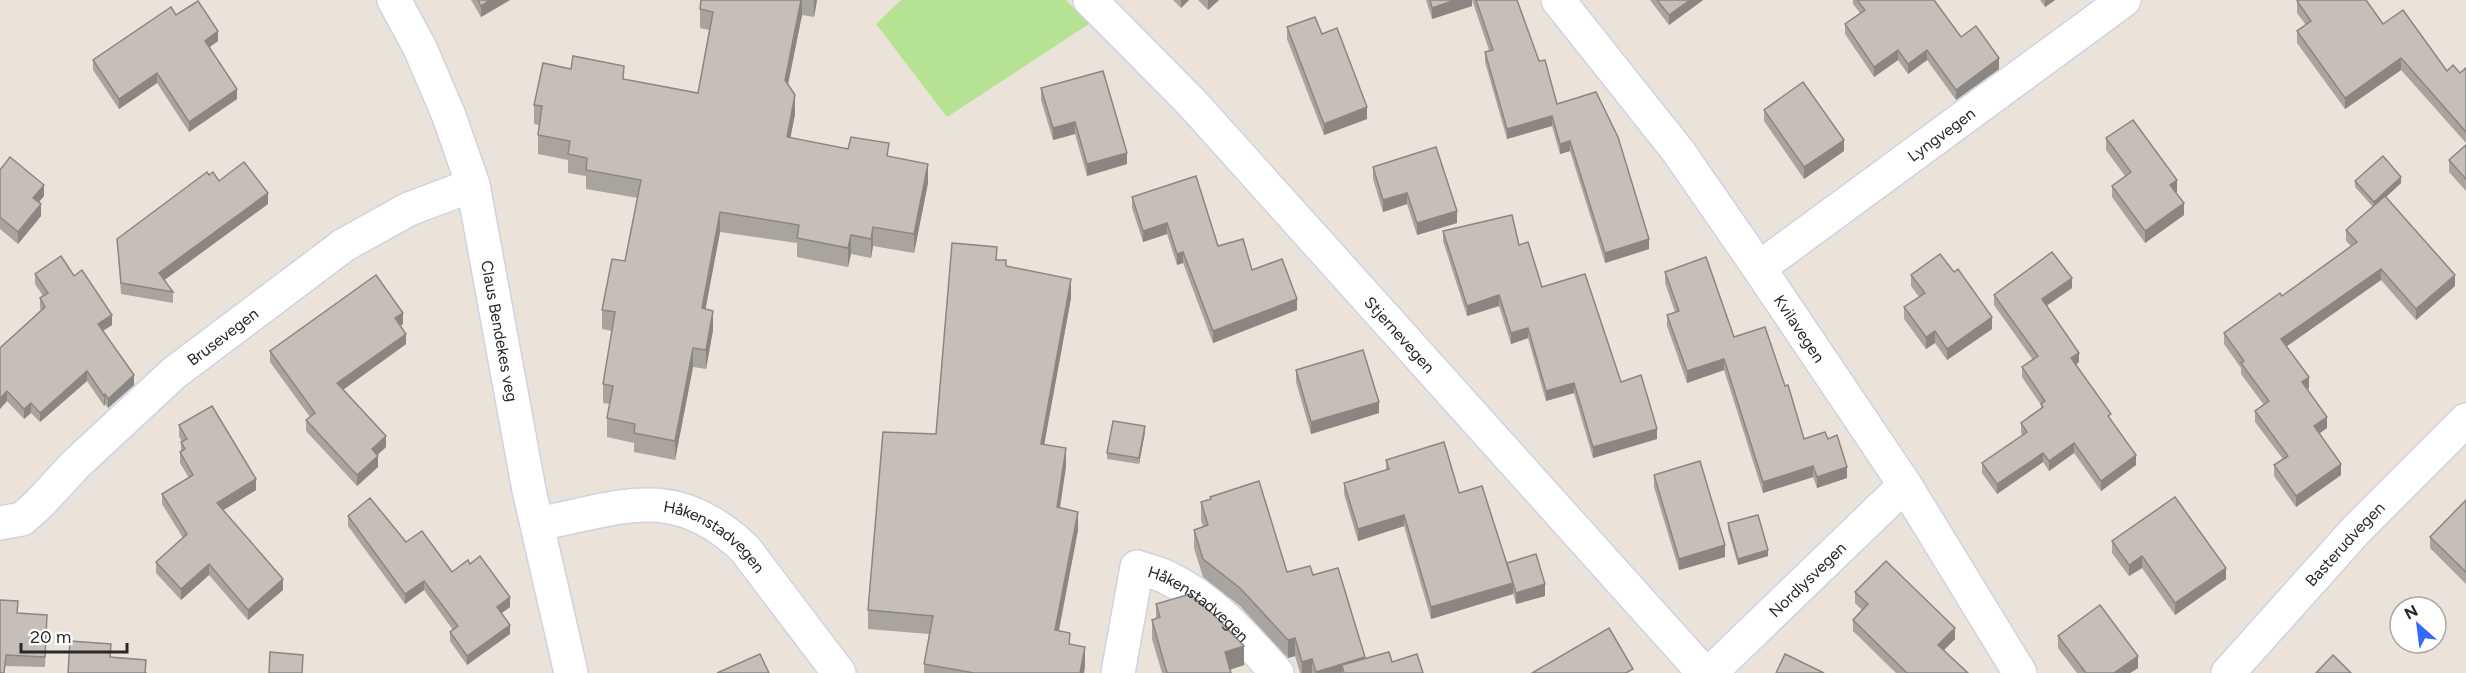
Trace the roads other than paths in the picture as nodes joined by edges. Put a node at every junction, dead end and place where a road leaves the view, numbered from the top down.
1 (394, 0) edge
2 (1090, 0) edge
3 (1558, 0) edge
4 (2124, 0) edge
5 (473, 185) junction
6 (1759, 268) junction
7 (2465, 422) edge
8 (1905, 485) junction
9 (0, 523) edge
10 (537, 524) junction
11 (571, 673) edge
12 (839, 673) edge
13 (1118, 673) edge
14 (1277, 673) edge
15 (1704, 673) edge
16 (1710, 673) edge
17 (2020, 673) edge
18 (2228, 673) edge

1 - 5 street, Claus Bendekes veg
2 - 15 street, Stjernevegen
3 - 6 street, Kvilavegen
4 - 6 street, Lyngvegen
5 - 9 street, Brusevegen
5 - 10 street, Claus Bendekes veg
6 - 8 street, Kvilavegen
7 - 18 street, Basterudvegen
8 - 16 street, Nordlysvegen
8 - 17 street, Kvilavegen
10 - 11 street, Claus Bendekes veg
10 - 12 street, Håkenstadvegen
13 - 14 street, Håkenstadvegen

